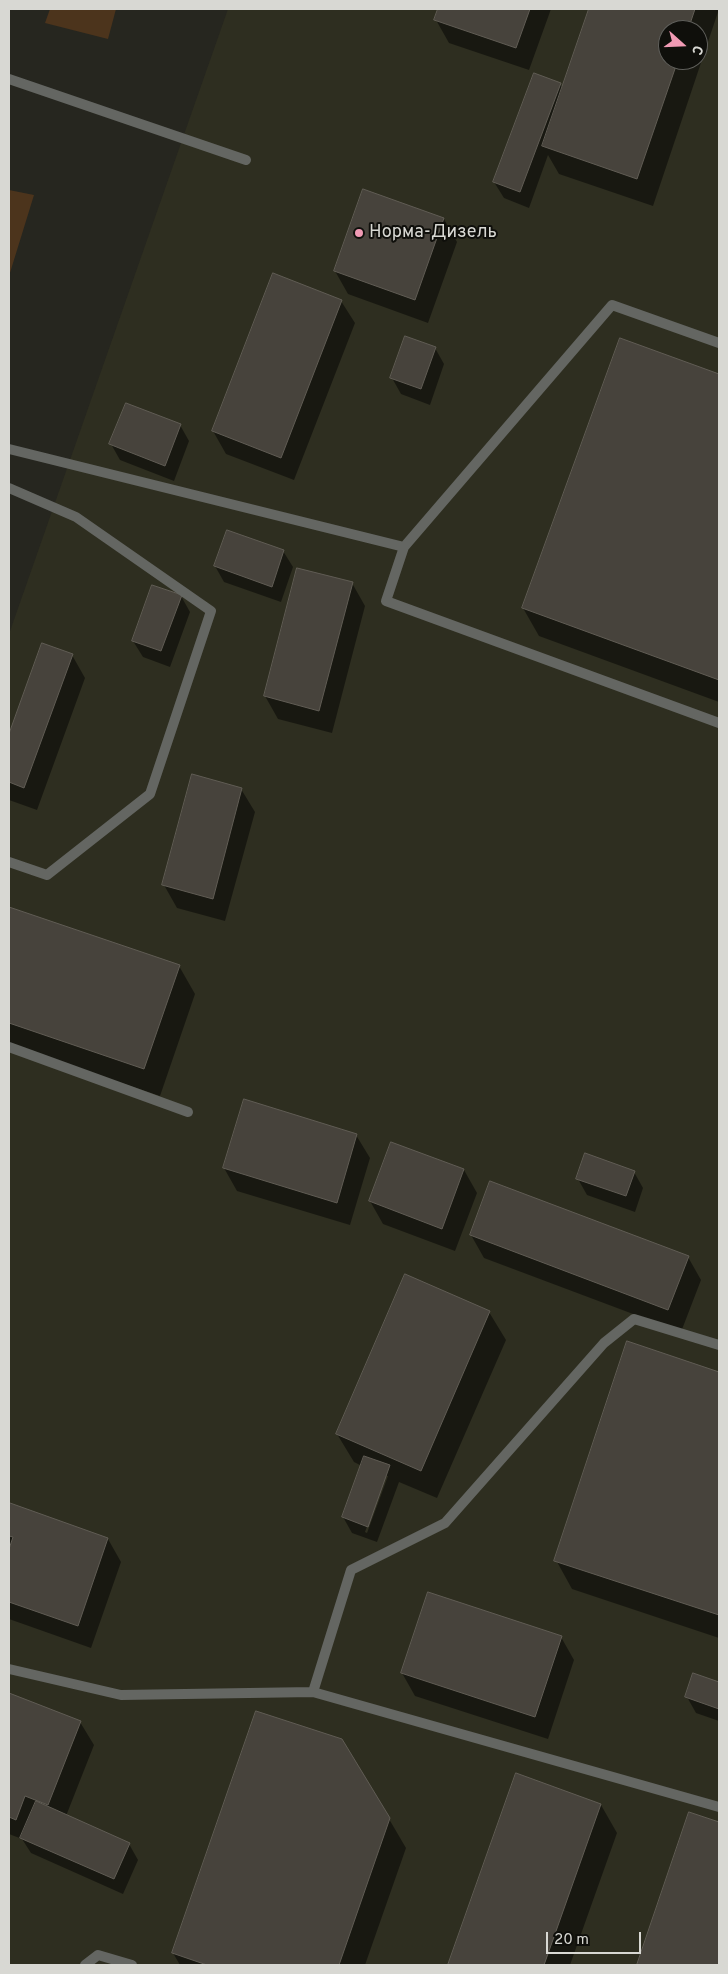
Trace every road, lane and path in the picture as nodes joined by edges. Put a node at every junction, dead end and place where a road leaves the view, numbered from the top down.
1 (9, 79) edge
2 (246, 160) dead end
3 (719, 342) edge
4 (9, 449) edge
5 (9, 488) edge
6 (404, 547) junction
7 (719, 723) edge
8 (9, 862) edge
9 (9, 1047) edge
10 (188, 1112) dead end
11 (719, 1345) edge
12 (9, 1669) edge
13 (313, 1692) junction
14 (719, 1807) edge
15 (85, 1965) edge
16 (132, 1965) edge

1 - 2 lane
3 - 6 lane
4 - 6 lane
5 - 8 lane
6 - 7 lane
9 - 10 lane
11 - 13 lane
12 - 13 lane
13 - 14 lane
15 - 16 lane

